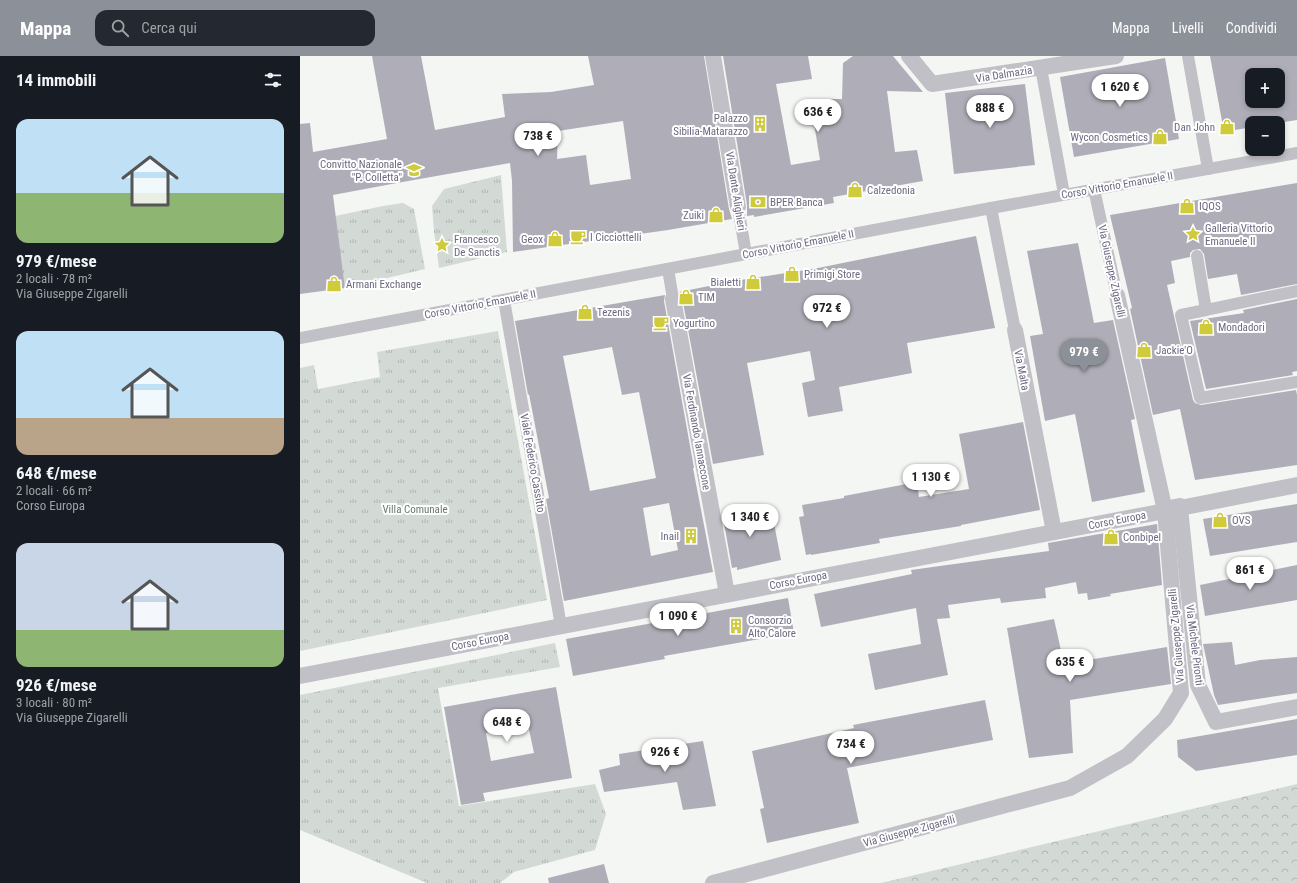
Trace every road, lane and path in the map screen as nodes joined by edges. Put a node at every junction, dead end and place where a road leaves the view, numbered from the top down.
1 (713, 56) edge
2 (909, 56) edge
3 (1116, 56) edge
4 (1188, 56) edge
5 (1041, 68) junction
6 (1297, 153) edge
7 (1208, 169) junction
8 (1094, 189) junction
9 (1064, 194) junction
10 (738, 207) joint
11 (991, 208) junction
12 (746, 254) junction
13 (1197, 256) dead end
14 (668, 269) junction
15 (1297, 291) edge
16 (1117, 295) joint
17 (673, 299) joint
18 (504, 300) junction
19 (1206, 310) junction
20 (1014, 330) joint
21 (300, 338) edge
22 (1297, 382) edge
23 (1297, 485) edge
24 (1173, 509) junction
25 (1054, 532) junction
26 (727, 594) junction
27 (561, 626) junction
28 (300, 676) edge
29 (1297, 707) edge
30 (713, 883) edge

1 - 10 street, Via Dante Alighieri
2 - 5 street, Via Dalmazia
3 - 5 street, Via Dalmazia
4 - 7 street
5 - 9 street, Via Dalmazia
6 - 7 street, Corso Vittorio Emanuele II
7 - 8 street, Corso Vittorio Emanuele II
8 - 9 street, Corso Vittorio Emanuele II
8 - 16 street, Via Giuseppe Zigarelli
9 - 11 street, Corso Vittorio Emanuele II
10 - 12 street, Via Dante Alighieri
11 - 12 street, Corso Vittorio Emanuele II
11 - 20 street, Via Malta
12 - 14 street, Corso Vittorio Emanuele II
13 - 19 street
14 - 17 street, Via Ferdinando Iannaccone
14 - 18 street, Corso Vittorio Emanuele II
15 - 19 street
16 - 24 street, Via Giuseppe Zigarelli
17 - 26 street, Via Ferdinando Iannaccone
18 - 21 street, Corso Vittorio Emanuele II
18 - 27 street, Viale Federico Cassitto
19 - 22 street
20 - 25 street, Via Malta
23 - 24 street, Corso Europa
24 - 25 street, Corso Europa
24 - 29 street, Via Michele Pironti
24 - 30 street, Via Giuseppe Zigarelli
25 - 26 street, Corso Europa
26 - 27 street, Corso Europa
27 - 28 street, Corso Europa

